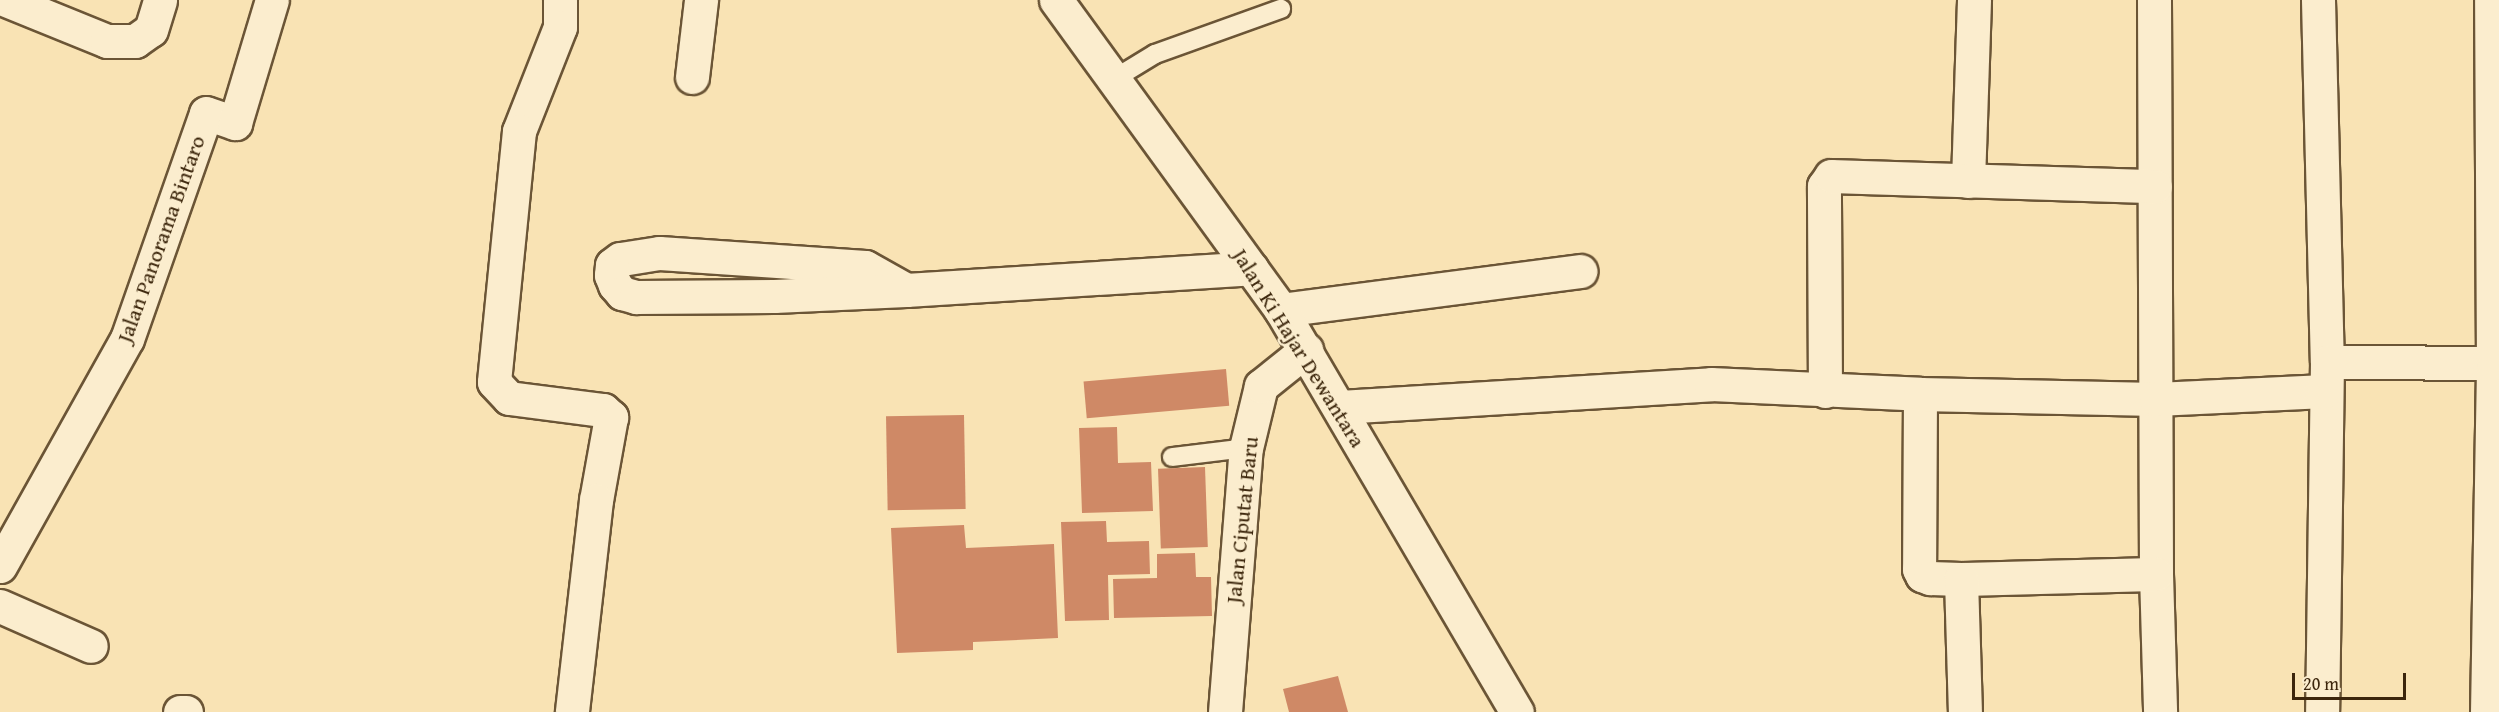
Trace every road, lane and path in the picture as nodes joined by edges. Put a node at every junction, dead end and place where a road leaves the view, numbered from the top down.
1 (6, 0) edge
2 (160, 0) edge
3 (272, 0) edge
4 (560, 0) edge
5 (701, 0) edge
6 (1056, 0) edge
7 (1974, 0) edge
8 (2154, 0) edge
9 (2318, 0) edge
10 (2491, 0) edge
11 (1281, 9) dead end
12 (692, 77) dead end
13 (1114, 79) junction
14 (1968, 181) junction
15 (2156, 186) junction
16 (1251, 268) junction
17 (1580, 271) dead end
18 (906, 290) junction
19 (1281, 310) junction
20 (1306, 350) junction
21 (2493, 363) junction
22 (2326, 376) junction
23 (1826, 391) junction
24 (1920, 394) junction
25 (2156, 399) junction
26 (1340, 407) junction
27 (1246, 448) junction
28 (1172, 457) dead end
29 (0, 566) edge
30 (2157, 574) junction
31 (1961, 579) junction
32 (0, 606) edge
33 (91, 646) dead end
34 (180, 712) edge
35 (186, 712) edge
36 (572, 712) edge
37 (1226, 712) edge
38 (1517, 712) edge
39 (1965, 712) edge
40 (2160, 712) edge
41 (2322, 712) edge
42 (2487, 712) edge

1 - 2 street
3 - 29 street, Jalan Panorama Bintaro
4 - 36 street
5 - 12 street
6 - 13 street, Jalan Ki Hajar Dewantara
7 - 14 street
8 - 15 street
9 - 22 street
10 - 21 street
11 - 13 lane
13 - 16 street, Jalan Ki Hajar Dewantara
14 - 15 street
14 - 23 street
15 - 25 street
16 - 18 street
16 - 19 street, Jalan Ki Hajar Dewantara
17 - 19 street
18 - 18 street
19 - 20 street, Jalan Ki Hajar Dewantara
20 - 26 street, Jalan Ki Hajar Dewantara
20 - 27 street, Jalan Ciputat Baru
21 - 22 street
21 - 42 street
22 - 25 street
22 - 41 street
23 - 24 street
23 - 26 street
24 - 25 street
24 - 31 street
25 - 30 street
26 - 38 street, Jalan Ki Hajar Dewantara
27 - 28 lane
27 - 37 street, Jalan Ciputat Baru
30 - 31 street
30 - 40 street
31 - 39 street
32 - 33 street
34 - 35 street

